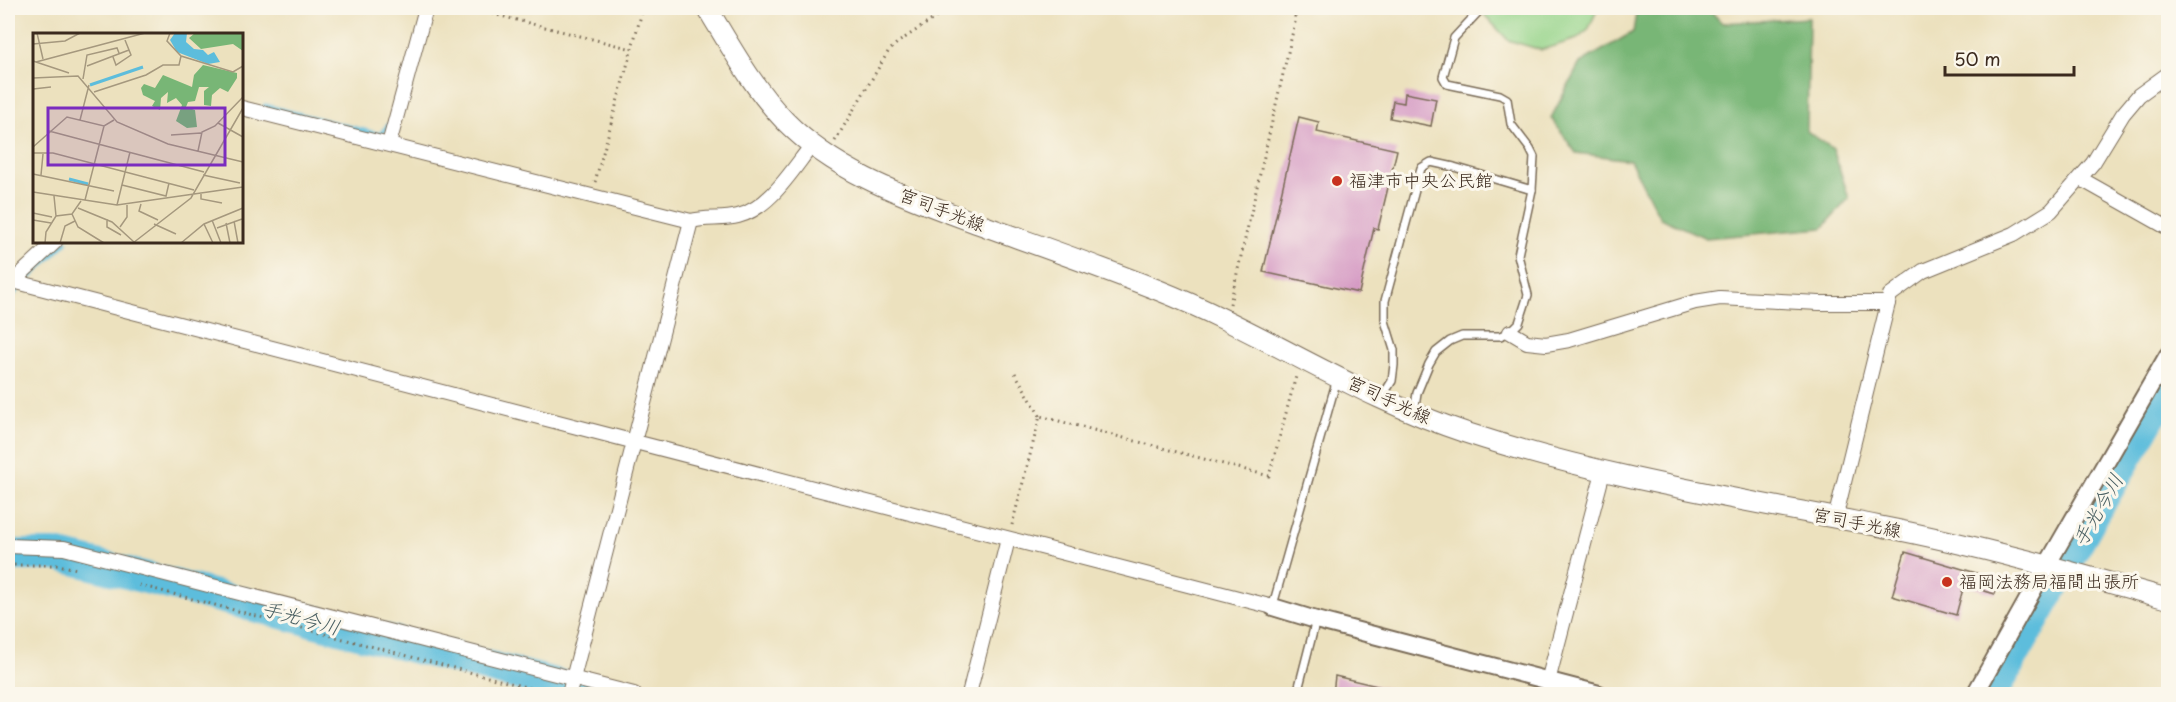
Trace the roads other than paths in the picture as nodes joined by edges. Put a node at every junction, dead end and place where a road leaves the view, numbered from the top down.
1 (426, 8) edge
2 (707, 8) edge
3 (1480, 10) dead end
4 (2169, 74) edge
5 (243, 108) edge
6 (389, 144) junction
7 (819, 150) junction
8 (2081, 179) junction
9 (1532, 190) junction
10 (691, 221) junction
11 (2169, 228) edge
12 (54, 243) edge
13 (10, 284) edge
14 (1888, 303) junction
15 (1510, 332) junction
16 (2169, 355) edge
17 (1337, 377) junction
18 (1381, 399) junction
19 (1413, 414) junction
20 (634, 442) junction
21 (1603, 472) junction
22 (1835, 519) junction
23 (1008, 539) junction
24 (8, 546) edge
25 (2049, 566) junction
26 (2169, 599) edge
27 (1273, 607) junction
28 (1316, 620) junction
29 (570, 688) edge
30 (1546, 688) edge
31 (634, 694) edge
32 (969, 694) edge
33 (1297, 694) edge
34 (1599, 694) edge
35 (1974, 694) edge

1 - 6 street
2 - 7 main road, 宮司手光線
3 - 9 lane
4 - 8 street
5 - 6 street
6 - 10 street
7 - 10 street
7 - 17 main road, 宮司手光線
8 - 11 street
8 - 14 street
9 - 15 lane
9 - 18 lane
10 - 20 street
12 - 13 street
13 - 20 street
14 - 15 street
14 - 22 street
15 - 19 lane
16 - 25 street
17 - 18 main road, 宮司手光線
17 - 27 lane
18 - 19 main road, 宮司手光線
19 - 21 main road, 宮司手光線
20 - 23 street
20 - 29 street
21 - 22 main road, 宮司手光線
21 - 30 street
22 - 25 main road, 宮司手光線
23 - 27 street
23 - 32 street
24 - 29 street
25 - 26 main road, 宮司手光線
25 - 35 street
27 - 28 street
28 - 30 street
28 - 33 lane
29 - 31 street
30 - 34 street

